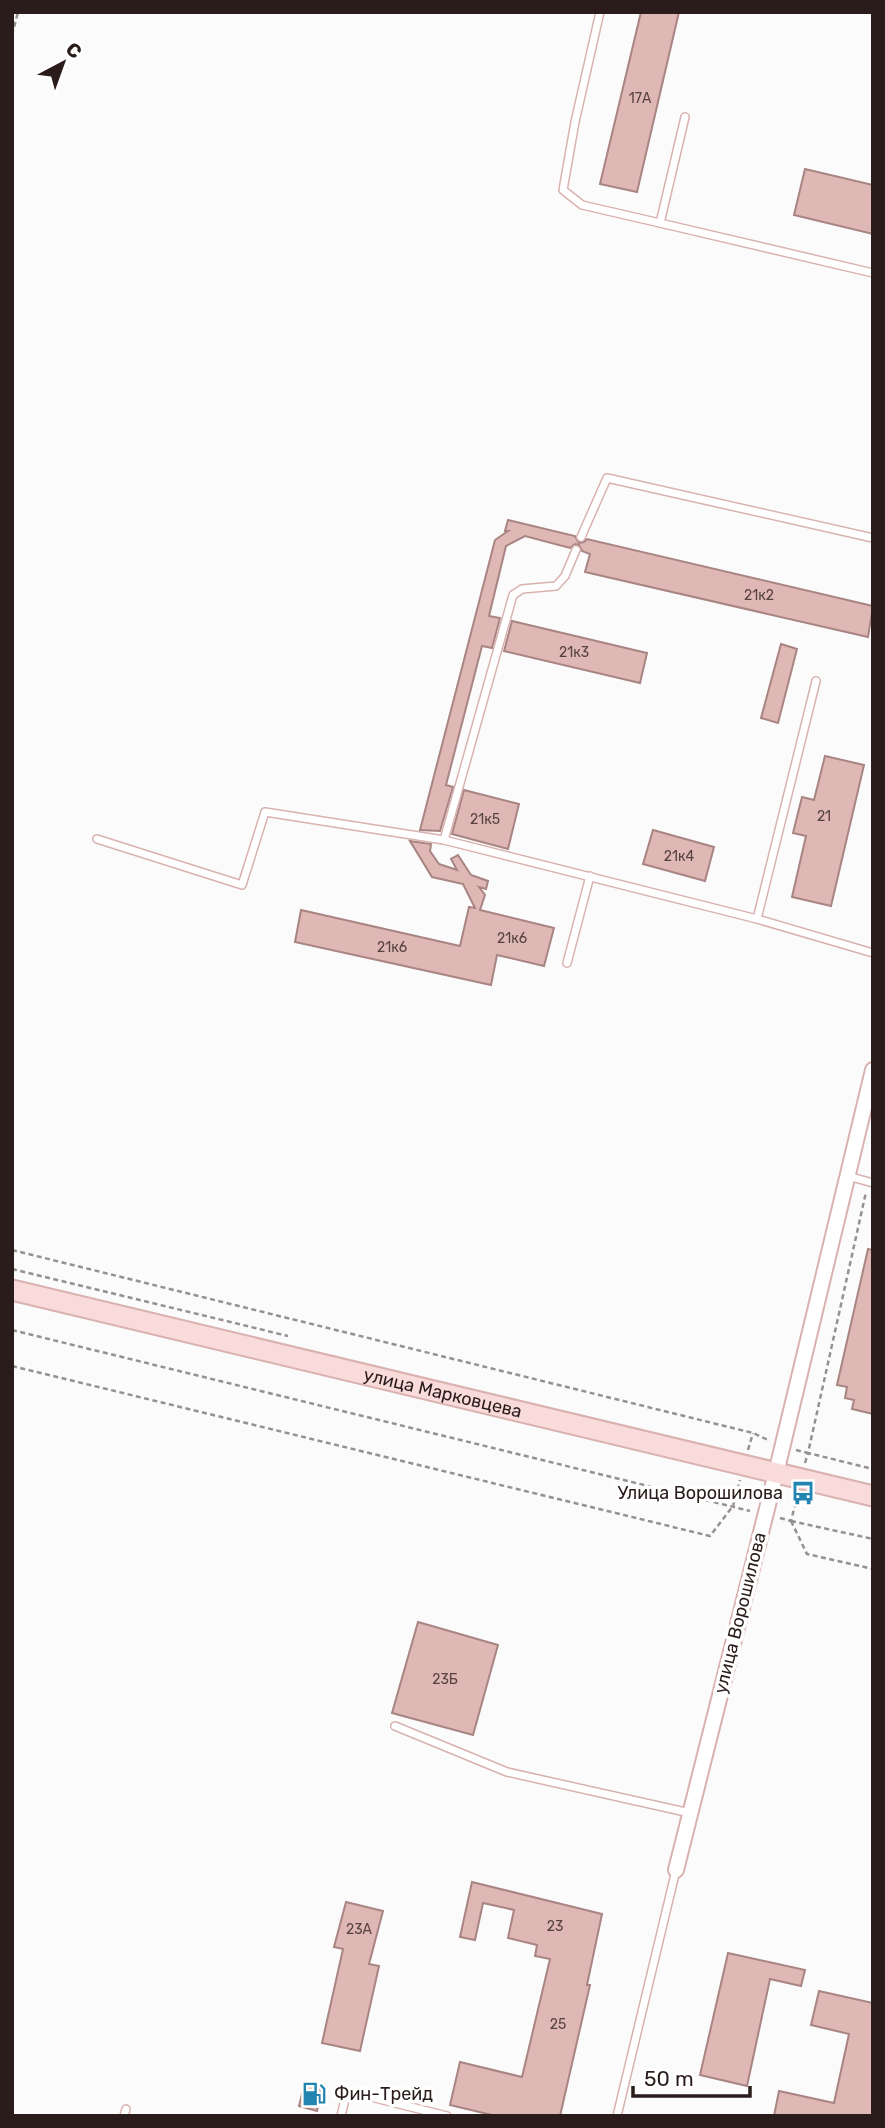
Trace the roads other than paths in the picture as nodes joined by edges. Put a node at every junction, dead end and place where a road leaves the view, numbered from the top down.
1 (600, 12) edge
2 (685, 117) dead end
3 (660, 223) junction
4 (873, 273) edge
5 (581, 537) dead end
6 (873, 538) edge
7 (576, 550) dead end
8 (816, 681) dead end
9 (97, 838) dead end
10 (444, 840) junction
11 (590, 876) junction
12 (757, 919) junction
13 (873, 953) edge
14 (567, 963) dead end
15 (873, 1070) edge
16 (847, 1176) junction
17 (871, 1182) edge
18 (12, 1290) edge
19 (776, 1473) junction
20 (873, 1496) edge
21 (395, 1726) dead end
22 (690, 1813) junction
23 (676, 1870) joint
24 (341, 2116) edge
25 (447, 2116) edge
26 (617, 2116) edge

1 - 3 lane
2 - 3 lane
3 - 4 lane
5 - 6 lane
7 - 10 lane
8 - 12 lane
9 - 10 lane
10 - 11 lane
11 - 12 lane
11 - 14 lane
12 - 13 lane
15 - 16 street, улица Ворошилова
16 - 17 lane
16 - 19 street, улица Ворошилова
18 - 19 main road, улица Марковцева
19 - 20 main road, улица Марковцева
19 - 22 street, улица Ворошилова
21 - 22 lane
22 - 23 street, улица Ворошилова
23 - 26 lane, улица Ворошилова
24 - 25 lane

